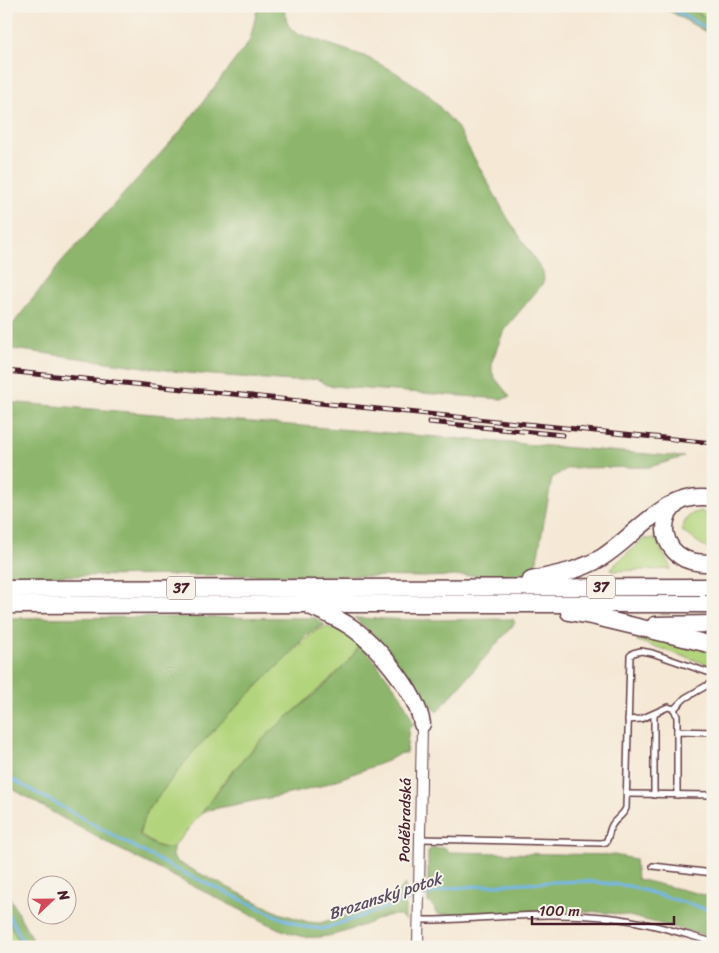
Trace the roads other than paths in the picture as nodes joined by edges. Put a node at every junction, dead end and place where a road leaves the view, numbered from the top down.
1 (691, 497) junction
2 (713, 498) edge
3 (713, 563) edge
4 (489, 587) junction
5 (713, 587) edge
6 (6, 589) edge
7 (306, 604) junction
8 (713, 604) edge
9 (6, 605) edge
10 (530, 605) junction
11 (713, 624) edge
12 (627, 625) junction
13 (713, 645) edge
14 (713, 674) edge
15 (713, 682) edge
16 (674, 709) junction
17 (654, 714) junction
18 (628, 720) junction
19 (422, 724) joint
20 (677, 731) junction
21 (713, 732) edge
22 (627, 794) junction
23 (654, 795) junction
24 (677, 795) junction
25 (713, 795) edge
26 (420, 839) junction
27 (654, 866) dead end
28 (713, 873) edge
29 (418, 920) junction
30 (713, 942) edge
31 (418, 947) edge

1 - 2 main road
1 - 3 main road
1 - 4 main road
4 - 5 main road, 37
4 - 6 main road, 37
7 - 9 main road, 37
7 - 10 main road, 37
7 - 19 main road
8 - 10 main road, 37
10 - 12 main road
11 - 12 main road
12 - 13 main road
14 - 18 lane
15 - 16 lane
16 - 17 lane
16 - 20 lane
17 - 18 lane
17 - 23 lane
18 - 22 lane
19 - 26 street, Poděbradská
20 - 21 lane
20 - 24 lane
22 - 23 lane
22 - 26 lane
23 - 24 lane
24 - 25 lane
26 - 29 street, Poděbradská
27 - 28 lane
29 - 30 lane
29 - 31 street, Poděbradská

